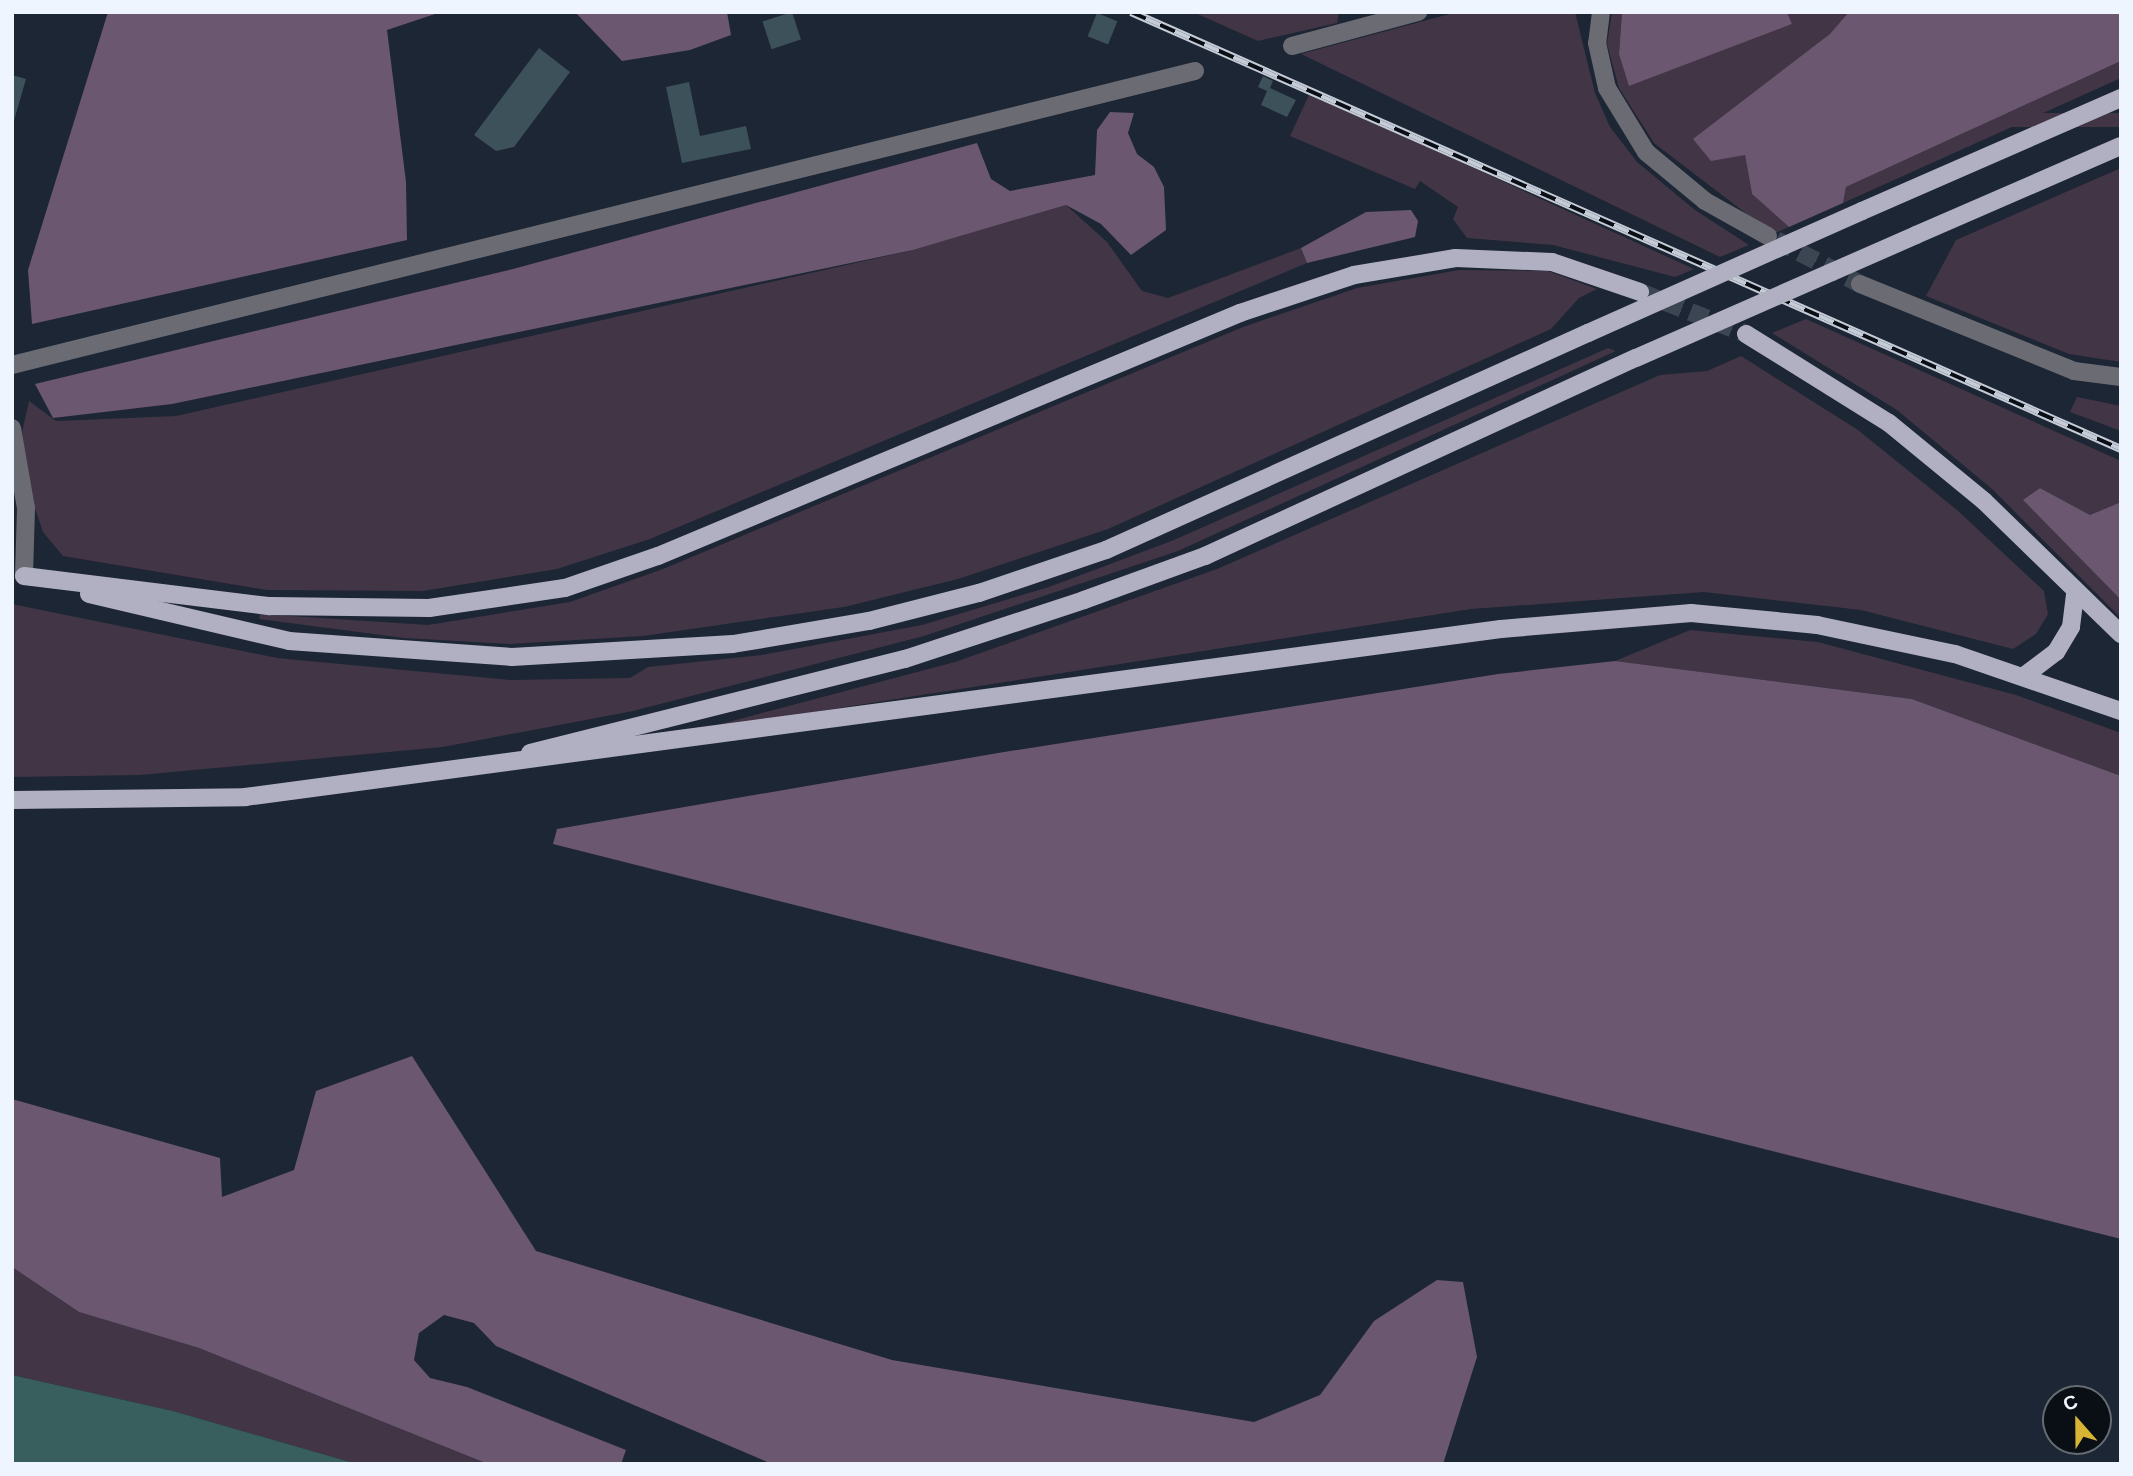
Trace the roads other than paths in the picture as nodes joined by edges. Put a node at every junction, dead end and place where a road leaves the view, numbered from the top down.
1 (1418, 12) edge
2 (1601, 12) edge
3 (1355, 20) edge
4 (1292, 46) dead end
5 (1195, 71) dead end
6 (2121, 98) edge
7 (2121, 146) edge
8 (1768, 236) tunnel mouth
9 (1860, 284) tunnel mouth
10 (1640, 292) tunnel mouth
11 (1746, 334) tunnel mouth
12 (12, 365) edge
13 (2121, 377) edge
14 (12, 428) edge
15 (18, 575) edge
16 (2075, 594) junction
17 (2121, 635) edge
18 (2024, 676) junction
19 (2121, 711) edge
20 (438, 776) junction
21 (12, 800) edge

1 - 3 street
2 - 8 street
3 - 4 street
5 - 12 street
6 - 15 main road, bridge
7 - 20 main road, bridge
9 - 13 street
10 - 15 main road
11 - 16 main road
14 - 15 street
16 - 17 main road
16 - 18 main road
18 - 19 main road
18 - 20 main road
20 - 21 main road

